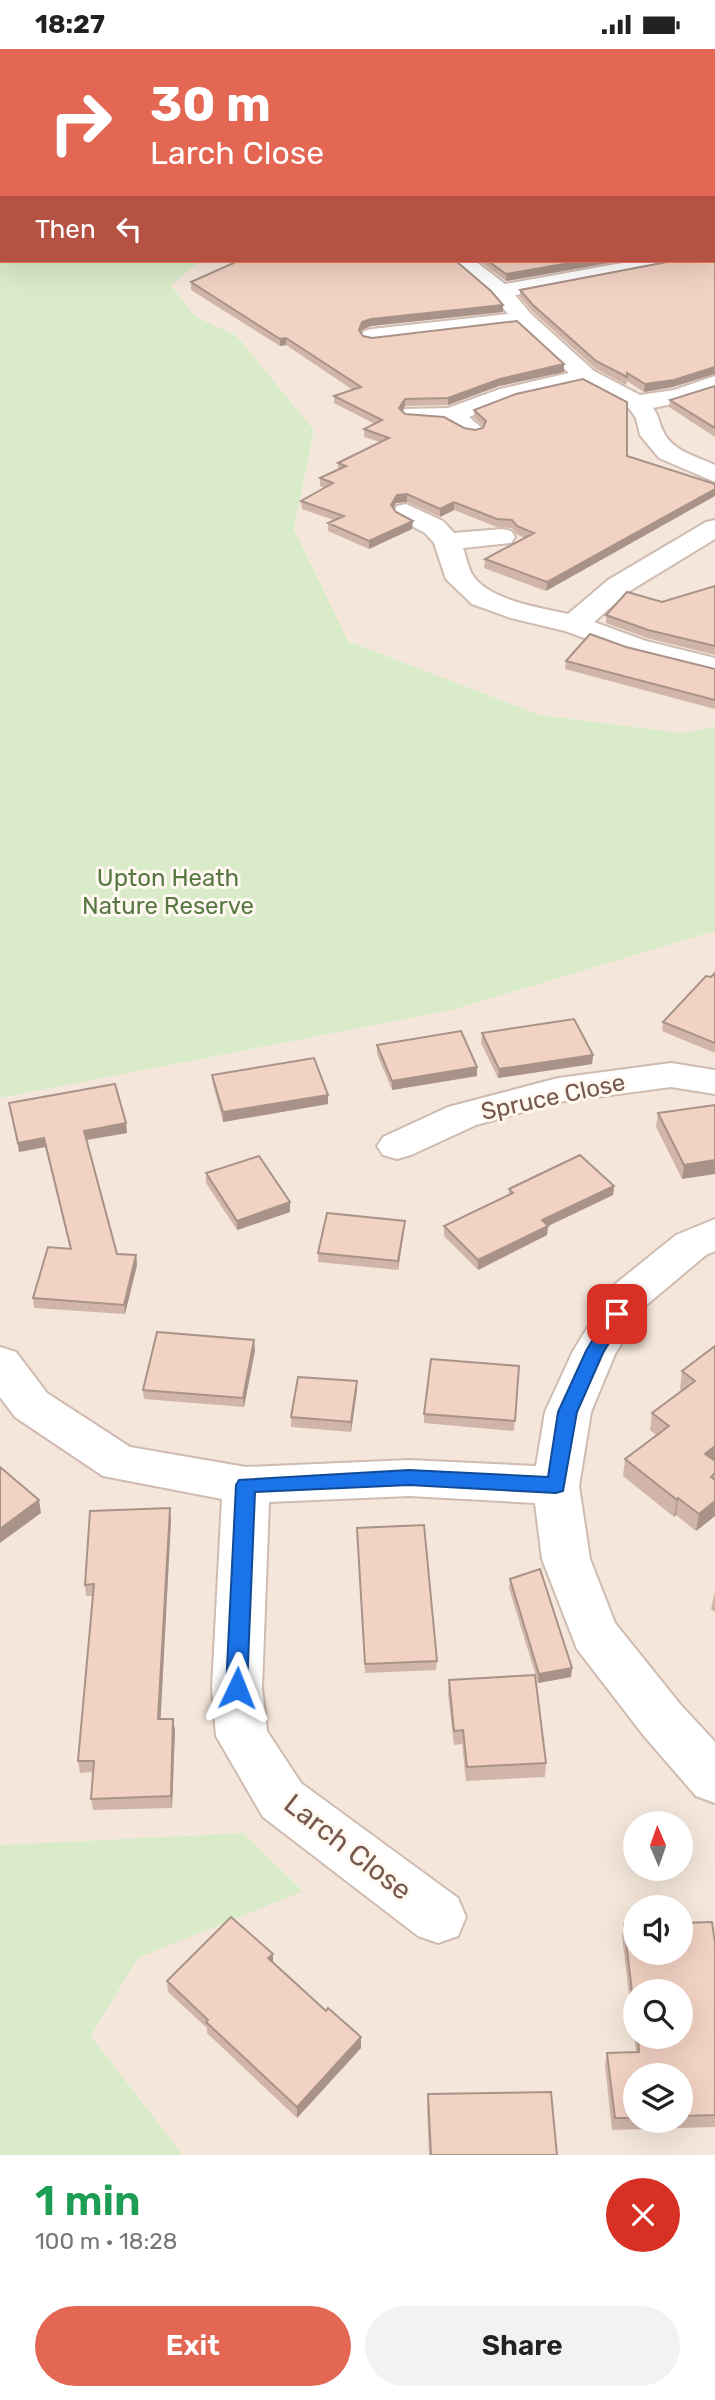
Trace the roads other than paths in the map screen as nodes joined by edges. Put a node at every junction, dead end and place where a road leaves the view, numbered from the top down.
1 (465, 263) edge
2 (655, 263) edge
3 (501, 291) junction
4 (523, 319) junction
5 (367, 338) edge
6 (586, 376) junction
7 (715, 383) edge
8 (636, 403) junction
9 (413, 414) edge
10 (452, 415) junction
11 (475, 432) edge
12 (715, 474) edge
13 (406, 512) dead end
14 (715, 528) edge
15 (502, 537) dead end
16 (447, 541) junction
17 (574, 624) junction
18 (715, 667) edge
19 (715, 1082) edge
20 (397, 1146) dead end
21 (715, 1234) edge
22 (0, 1364) edge
23 (246, 1485) junction
24 (556, 1486) junction
25 (715, 1779) edge
26 (438, 1917) dead end

1 - 3 street
2 - 3 street
3 - 4 street
4 - 5 street
4 - 6 street
6 - 8 street
6 - 10 street
7 - 8 street
8 - 12 street
9 - 10 street
10 - 11 street
13 - 16 street
14 - 17 street
15 - 16 street
16 - 17 street
17 - 18 street
19 - 20 street, Spruce Close
21 - 24 street
22 - 23 street
23 - 24 street
23 - 26 street, Larch Close
24 - 25 street

